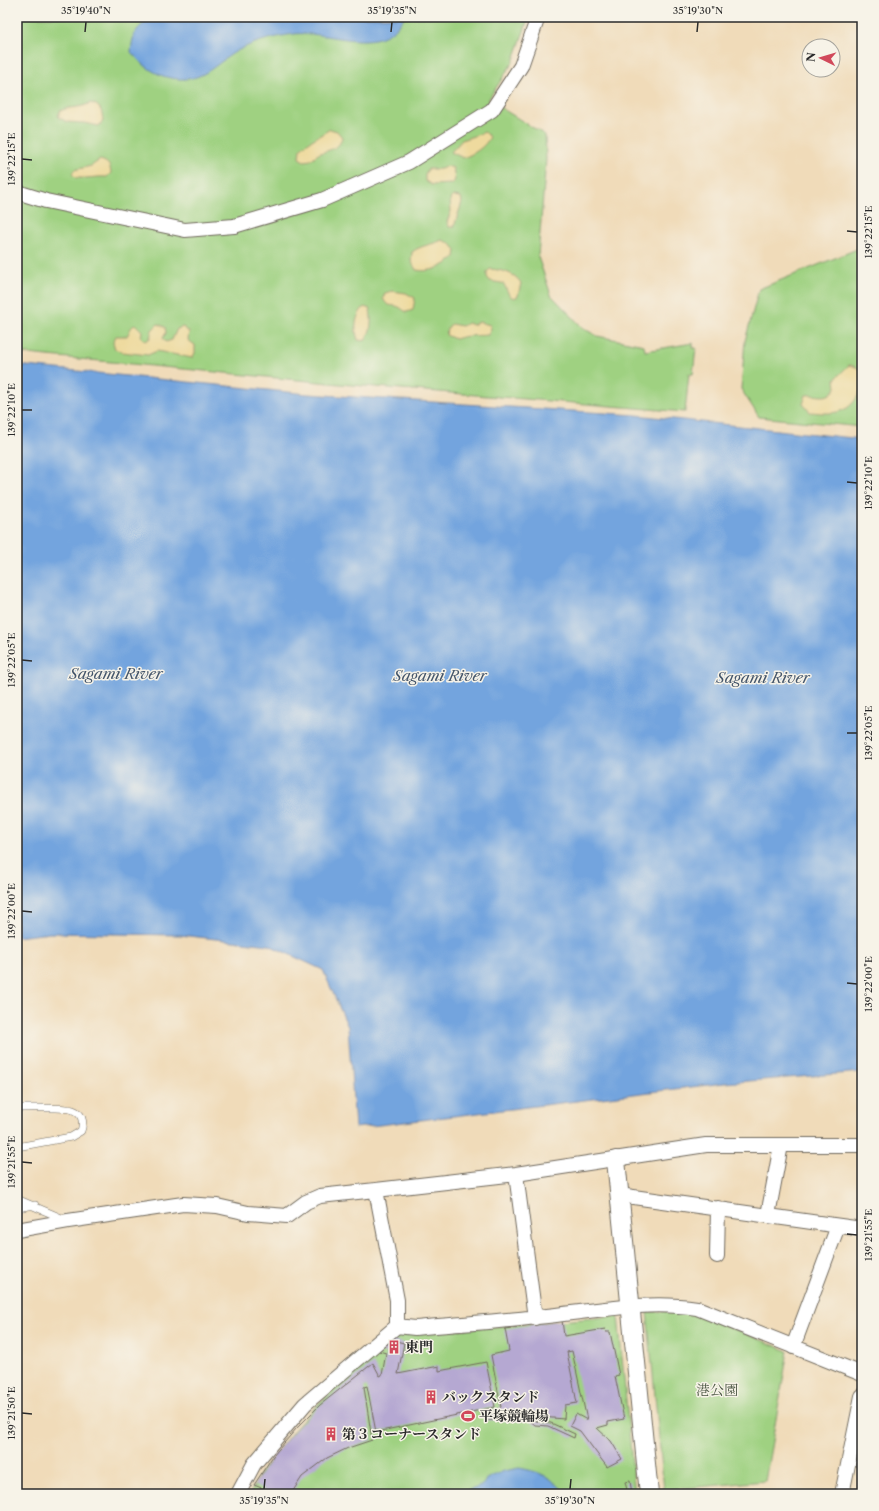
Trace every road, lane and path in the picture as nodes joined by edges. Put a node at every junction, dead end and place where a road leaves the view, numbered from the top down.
1 (538, 17) edge
2 (17, 192) edge
3 (17, 1108) edge
4 (781, 1145) junction
5 (862, 1145) edge
6 (17, 1147) edge
7 (616, 1160) junction
8 (516, 1174) junction
9 (376, 1190) junction
10 (619, 1194) junction
11 (17, 1198) edge
12 (36, 1205) junction
13 (17, 1208) edge
14 (718, 1208) junction
15 (768, 1215) junction
16 (68, 1221) junction
17 (838, 1226) junction
18 (862, 1229) edge
19 (17, 1230) edge
20 (717, 1256) dead end
21 (631, 1306) junction
22 (535, 1318) junction
23 (397, 1326) junction
24 (792, 1347) junction
25 (862, 1374) edge
26 (862, 1396) edge
27 (238, 1494) edge
28 (649, 1494) edge
29 (842, 1494) edge

1 - 2 street
3 - 6 lane
4 - 5 street
4 - 7 street
4 - 15 street
7 - 8 street
7 - 10 street
8 - 9 street
8 - 22 street
9 - 16 street
9 - 23 street
10 - 14 street
10 - 21 street
11 - 12 lane
12 - 13 lane
12 - 16 lane
14 - 15 street
14 - 20 street
15 - 17 street
16 - 19 street
17 - 18 street
17 - 24 street
21 - 22 street
21 - 24 street
21 - 28 street
22 - 23 street
23 - 27 street
24 - 25 street
26 - 29 street

